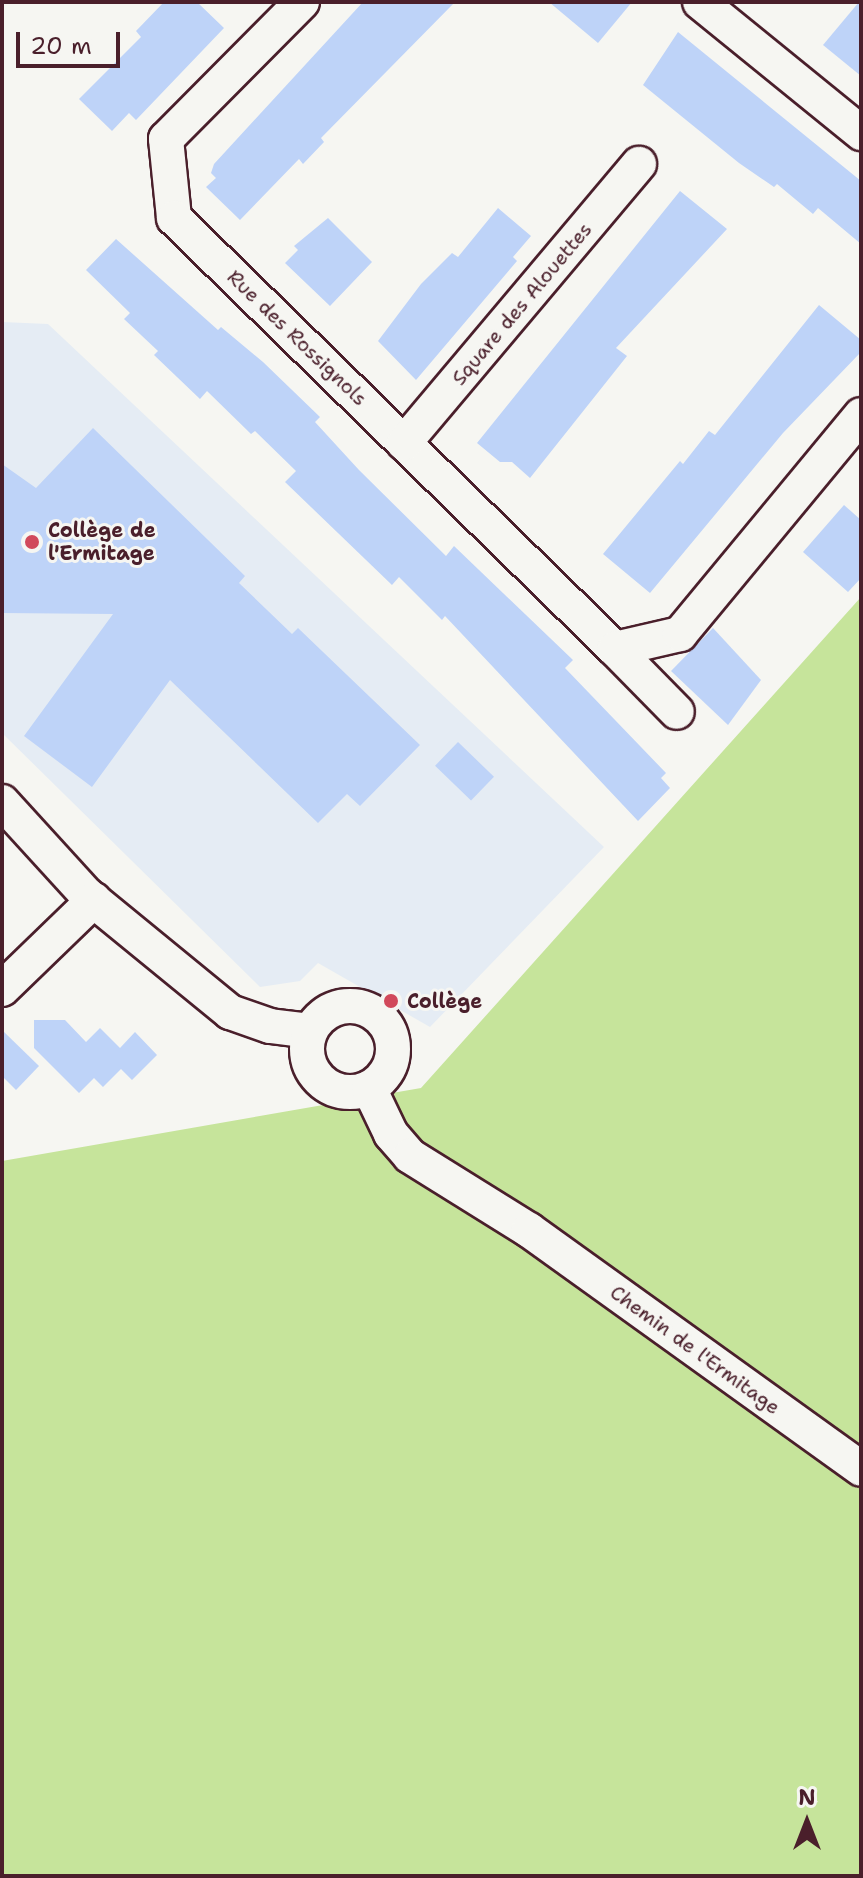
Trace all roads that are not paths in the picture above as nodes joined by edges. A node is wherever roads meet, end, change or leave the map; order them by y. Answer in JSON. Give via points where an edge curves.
{"nodes":[{"id":1,"x":302,"y":2,"type":"edge"},
{"id":2,"x":700,"y":2,"type":"edge"},
{"id":3,"x":861,"y":133,"type":"edge"},
{"id":4,"x":639,"y":164,"type":"dead end"},
{"id":5,"x":861,"y":415,"type":"edge"},
{"id":6,"x":404,"y":443,"type":"junction"},
{"id":7,"x":615,"y":649,"type":"junction"},
{"id":8,"x":677,"y":712,"type":"dead end"},
{"id":9,"x":2,"y":802,"type":"edge"},
{"id":10,"x":94,"y":900,"type":"junction"},
{"id":11,"x":2,"y":989,"type":"edge"},
{"id":12,"x":310,"y":1031,"type":"junction"},
{"id":13,"x":369,"y":1088,"type":"junction"},
{"id":14,"x":861,"y":1469,"type":"edge"}],
"edges":[{"from":1,"to":6,"type":"street","name":"Rue des Rossignols","via":[[166,139],[174,218]]},
{"from":2,"to":3,"type":"street"},
{"from":4,"to":6,"type":"street","name":"Square des Alouettes"},
{"from":5,"to":7,"type":"street","via":[[680,634]]},
{"from":6,"to":7,"type":"street","name":"Rue des Rossignols"},
{"from":7,"to":8,"type":"street","name":"Rue des Rossignols"},
{"from":9,"to":10,"type":"street"},
{"from":10,"to":11,"type":"street"},
{"from":10,"to":12,"type":"street","via":[[230,1012],[270,1026]]},
{"from":12,"to":13,"type":"street","via":[[306,1049],[315,1075],[345,1092]]},
{"from":12,"to":13,"type":"street","via":[[330,1010],[342,1006],[372,1011],[382,1019],[390,1031],[393,1061]]},
{"from":13,"to":14,"type":"street","name":"Chemin de l'Ermitage","via":[[391,1134],[410,1156],[529,1230]]}]}
